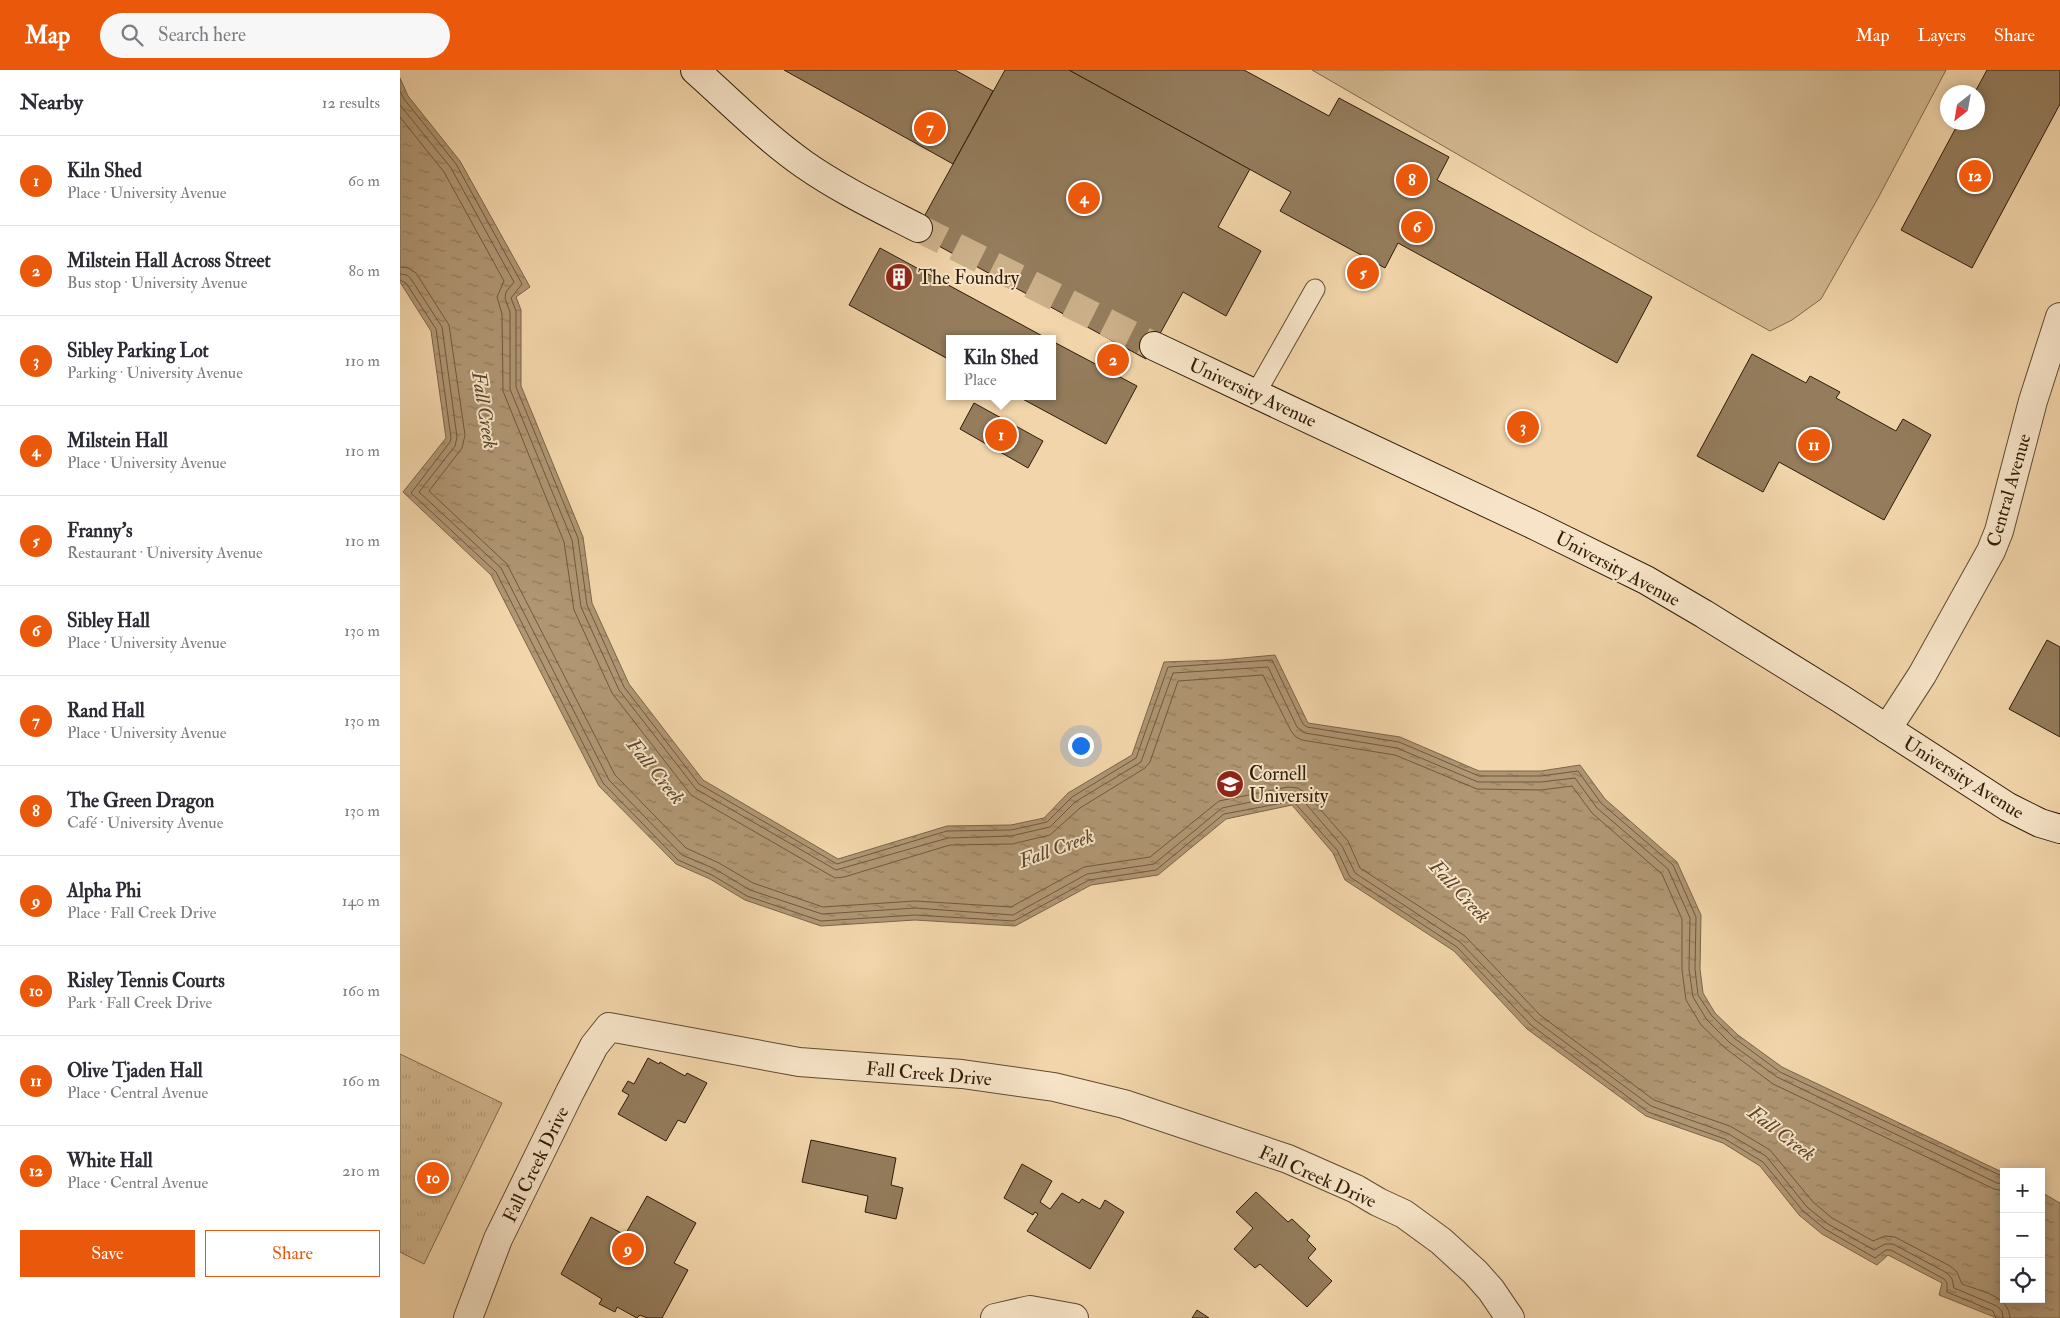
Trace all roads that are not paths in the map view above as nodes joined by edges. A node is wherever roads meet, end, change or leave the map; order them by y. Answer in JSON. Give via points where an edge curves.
{"nodes":[{"id":1,"x":695,"y":70,"type":"edge"},
{"id":2,"x":918,"y":228,"type":"tunnel mouth"},
{"id":3,"x":1314,"y":289,"type":"dead end"},
{"id":4,"x":2060,"y":317,"type":"edge"},
{"id":5,"x":1154,"y":346,"type":"tunnel mouth"},
{"id":6,"x":1256,"y":393,"type":"junction"},
{"id":7,"x":1887,"y":730,"type":"junction"},
{"id":8,"x":2060,"y":829,"type":"edge"},
{"id":9,"x":468,"y":1318,"type":"edge"},
{"id":10,"x":996,"y":1318,"type":"edge"},
{"id":11,"x":1074,"y":1318,"type":"edge"},
{"id":12,"x":1510,"y":1318,"type":"edge"}],
"edges":[{"from":1,"to":2,"type":"street","via":[[804,164],[834,184]]},
{"from":3,"to":6,"type":"lane"},
{"from":4,"to":7,"type":"street","name":"Central Avenue","via":[[1991,551]]},
{"from":5,"to":6,"type":"street","name":"University Avenue"},
{"from":6,"to":7,"type":"street","name":"University Avenue","via":[[1646,580]]},
{"from":7,"to":8,"type":"street","name":"University Avenue","via":[[2008,807]]},
{"from":9,"to":12,"type":"street","name":"Fall Creek Drive","via":[[502,1230],[594,1046],[609,1027],[799,1062],[962,1074],[1054,1087],[1124,1104],[1288,1159],[1404,1214],[1475,1272]]},
{"from":10,"to":11,"type":"street","via":[[1030,1310]]}]}
